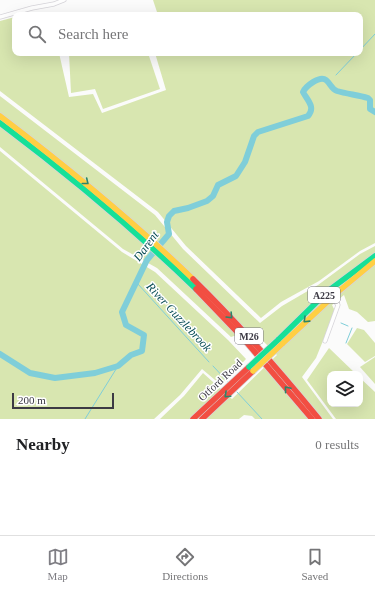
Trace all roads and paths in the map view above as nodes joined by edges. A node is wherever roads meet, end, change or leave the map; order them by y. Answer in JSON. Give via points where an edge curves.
{"nodes":[{"id":1,"x":64,"y":0,"type":"edge"},
{"id":2,"x":21,"y":12,"type":"edge"},
{"id":3,"x":12,"y":14,"type":"edge"},
{"id":4,"x":0,"y":17,"type":"edge"},
{"id":5,"x":0,"y":116,"type":"edge"},
{"id":6,"x":0,"y":123,"type":"edge"},
{"id":7,"x":140,"y":233,"type":"junction"},
{"id":8,"x":375,"y":256,"type":"edge"},
{"id":9,"x":170,"y":261,"type":"junction"},
{"id":10,"x":375,"y":261,"type":"edge"},
{"id":11,"x":328,"y":291,"type":"junction"},
{"id":12,"x":332,"y":297,"type":"junction"},
{"id":13,"x":325,"y":341,"type":"dead end"},
{"id":14,"x":280,"y":342,"type":"junction"},
{"id":15,"x":251,"y":369,"type":"junction"},
{"id":16,"x":193,"y":419,"type":"edge"},
{"id":17,"x":202,"y":419,"type":"edge"},
{"id":18,"x":312,"y":419,"type":"edge"},
{"id":19,"x":319,"y":419,"type":"edge"}],
"edges":[{"from":1,"to":2,"type":"street"},
{"from":3,"to":4,"type":"street"},
{"from":5,"to":7,"type":"main road","number":"M26","one_way":true,"via":[[68,168]]},
{"from":6,"to":7,"type":"main road","number":"M26"},
{"from":7,"to":9,"type":"main road","number":"M26"},
{"from":8,"to":11,"type":"main road","number":"A225"},
{"from":18,"to":9,"type":"main road","number":"M26","one_way":true,"via":[[246,342]]},
{"from":9,"to":19,"type":"main road","number":"M26","one_way":true,"via":[[248,336]]},
{"from":10,"to":12,"type":"main road","number":"A225"},
{"from":11,"to":12,"type":"street"},
{"from":11,"to":14,"type":"main road","number":"A225"},
{"from":12,"to":13,"type":"street","via":[[338,305]]},
{"from":12,"to":14,"type":"main road","number":"A225","one_way":true},
{"from":14,"to":15,"type":"main road","name":"Otford Road","number":"A225","bridge":true},
{"from":15,"to":16,"type":"main road","name":"Otford Road","number":"A225"},
{"from":15,"to":17,"type":"main road","name":"Otford Road","number":"A225","one_way":true}]}
